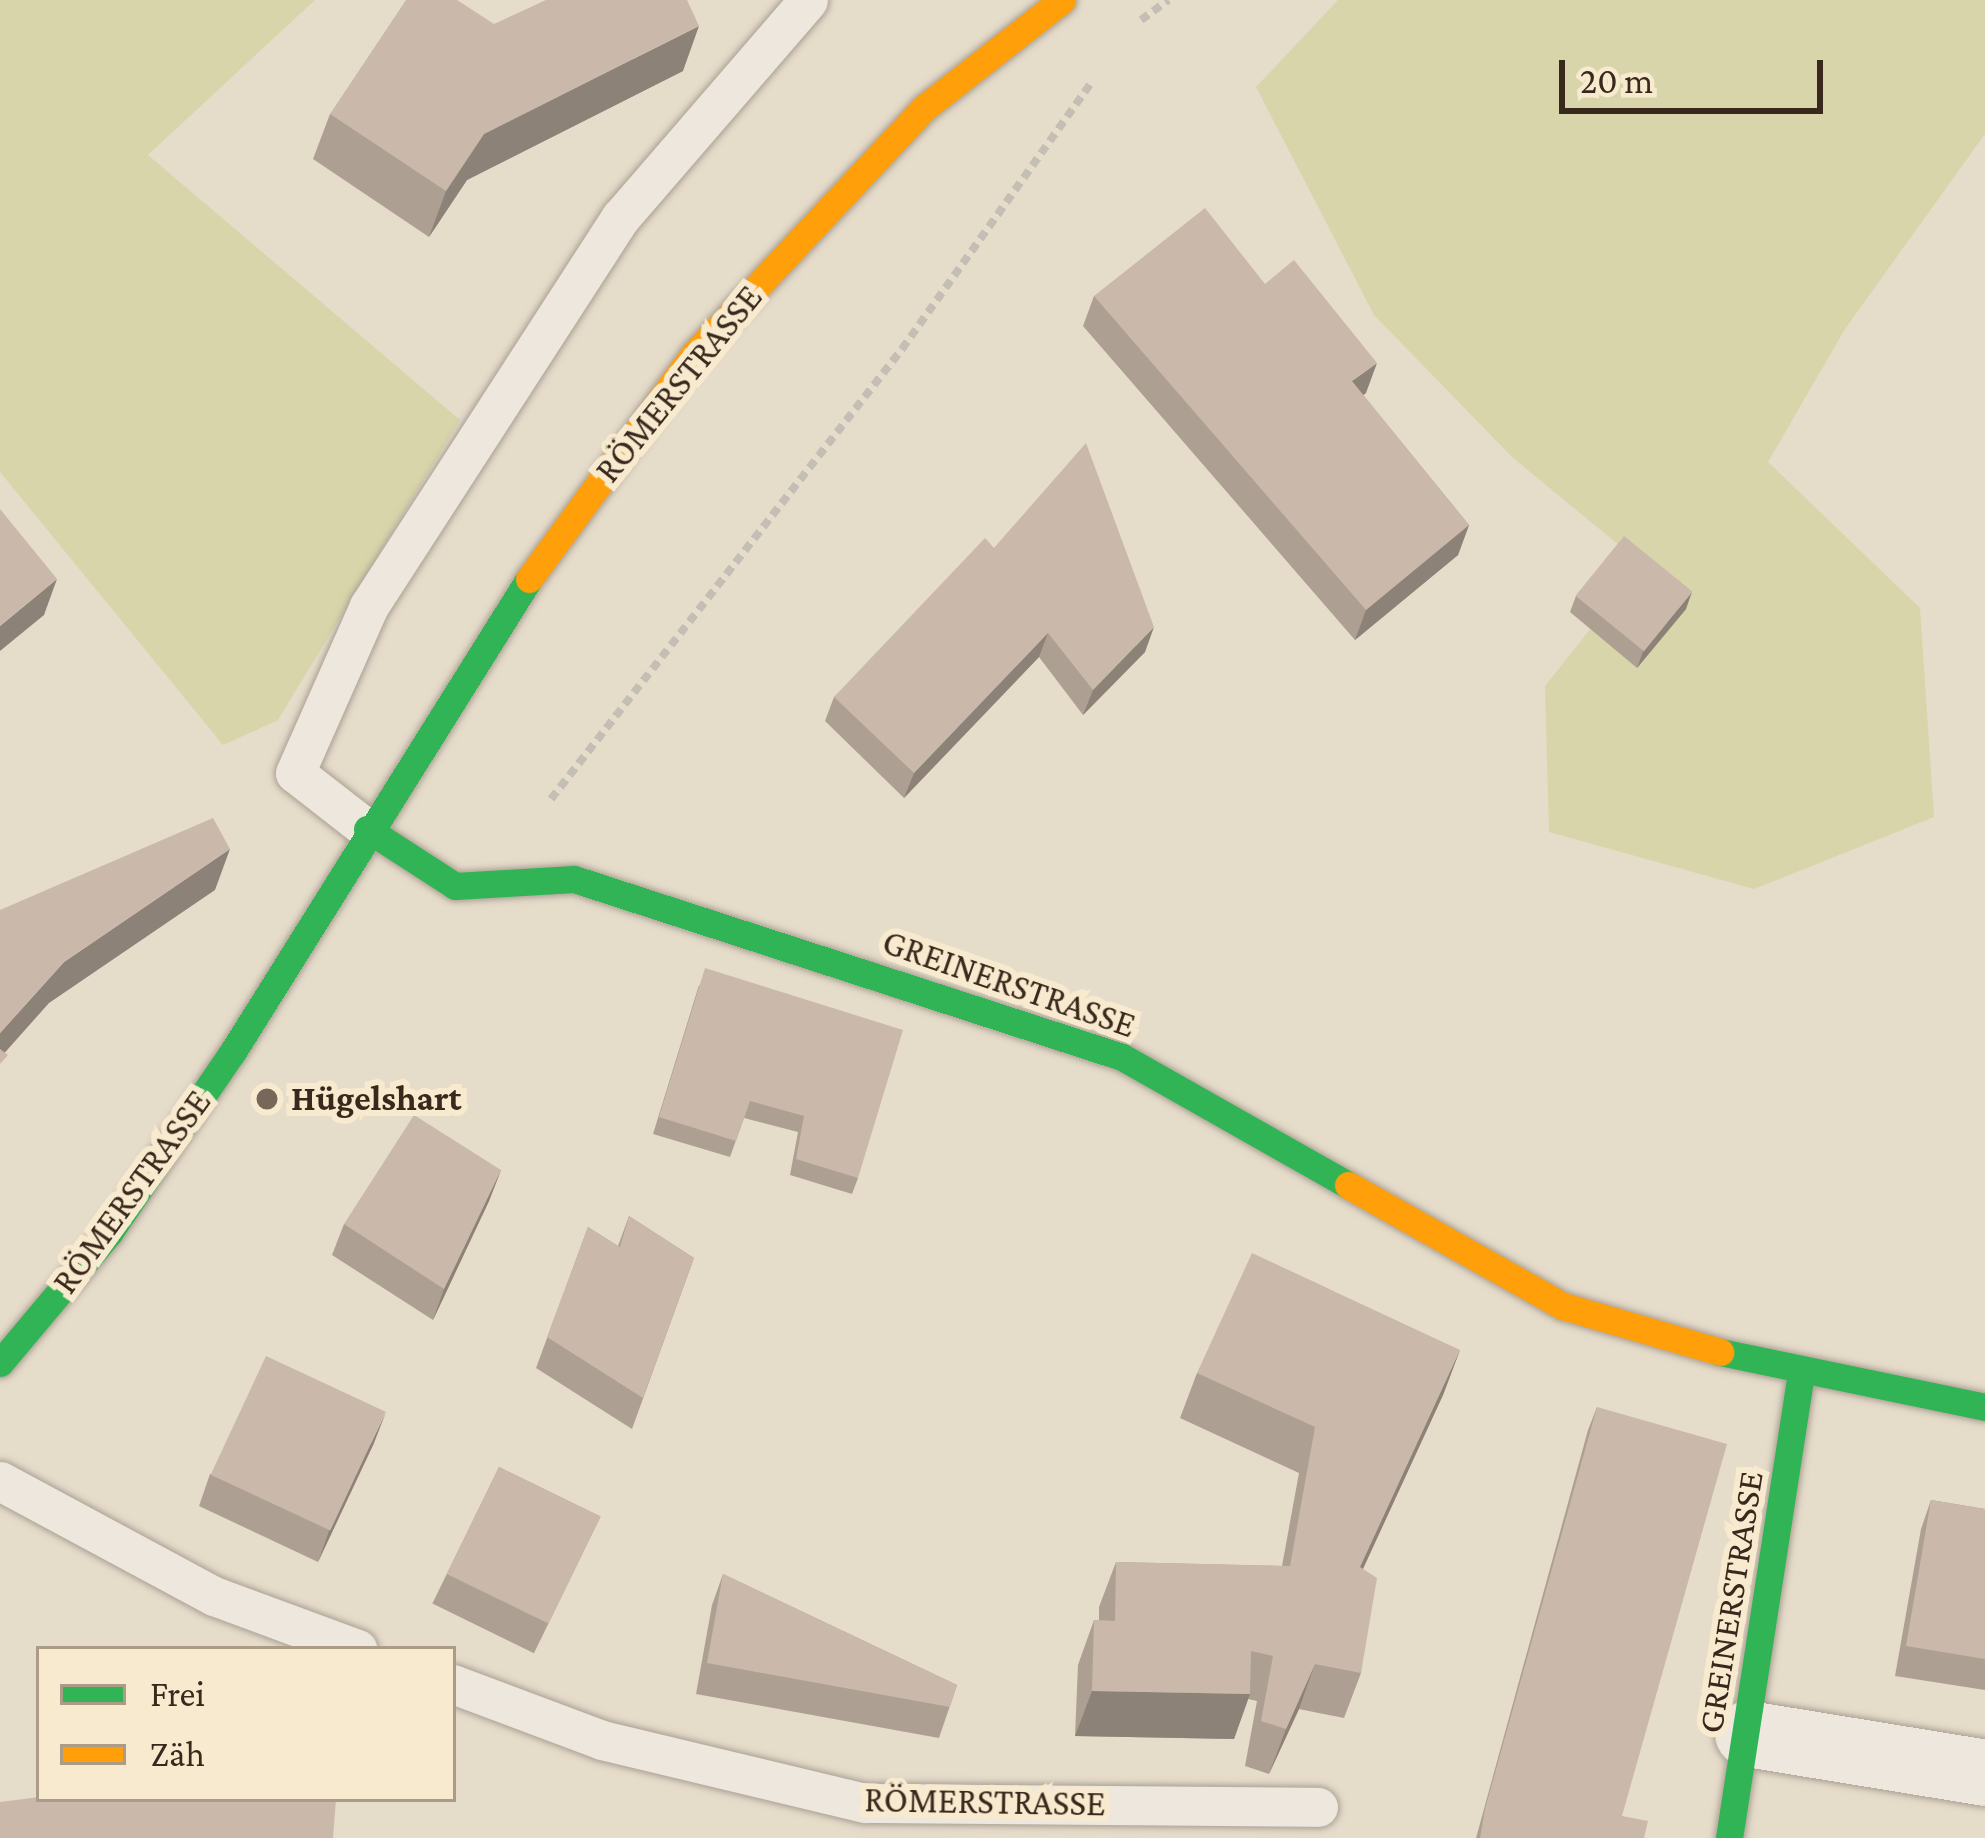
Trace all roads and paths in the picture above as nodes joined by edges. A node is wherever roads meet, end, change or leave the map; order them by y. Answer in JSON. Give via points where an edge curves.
{"nodes":[{"id":1,"x":808,"y":0,"type":"edge"},
{"id":2,"x":1062,"y":0,"type":"edge"},
{"id":3,"x":1168,"y":0,"type":"edge"},
{"id":4,"x":1130,"y":27,"type":"dead end"},
{"id":5,"x":1105,"y":62,"type":"dead end"},
{"id":6,"x":368,"y":830,"type":"junction"},
{"id":7,"x":455,"y":886,"type":"junction"},
{"id":8,"x":0,"y":1363,"type":"edge"},
{"id":9,"x":1801,"y":1375,"type":"junction"},
{"id":10,"x":1985,"y":1407,"type":"edge"},
{"id":11,"x":0,"y":1480,"type":"edge"},
{"id":12,"x":349,"y":1646,"type":"edge"},
{"id":13,"x":456,"y":1685,"type":"edge"},
{"id":14,"x":1748,"y":1734,"type":"junction"},
{"id":15,"x":1985,"y":1773,"type":"edge"},
{"id":16,"x":1318,"y":1807,"type":"dead end"},
{"id":17,"x":1729,"y":1838,"type":"edge"}],
"edges":[{"from":1,"to":6,"type":"lane","via":[[621,217],[369,606],[295,773]]},
{"from":2,"to":6,"type":"street","name":"RÖMERSTRASSE","via":[[924,109],[694,354],[475,652]]},
{"from":3,"to":4,"type":"path"},
{"from":5,"to":7,"type":"path","via":[[902,349],[539,814]]},
{"from":6,"to":7,"type":"street"},
{"from":6,"to":8,"type":"street","name":"RÖMERSTRASSE","via":[[109,1233]]},
{"from":7,"to":9,"type":"street","name":"GREINERSTRASSE","via":[[574,879],[1122,1057],[1563,1306]]},
{"from":9,"to":10,"type":"street","name":"GREINERSTRASSE"},
{"from":9,"to":14,"type":"street","name":"GREINERSTRASSE"},
{"from":11,"to":12,"type":"lane","via":[[214,1596]]},
{"from":13,"to":16,"type":"lane","name":"RÖMERSTRASSE","via":[[602,1740],[865,1803]]},
{"from":14,"to":15,"type":"street"},
{"from":14,"to":17,"type":"street","name":"GREINERSTRASSE"}]}
